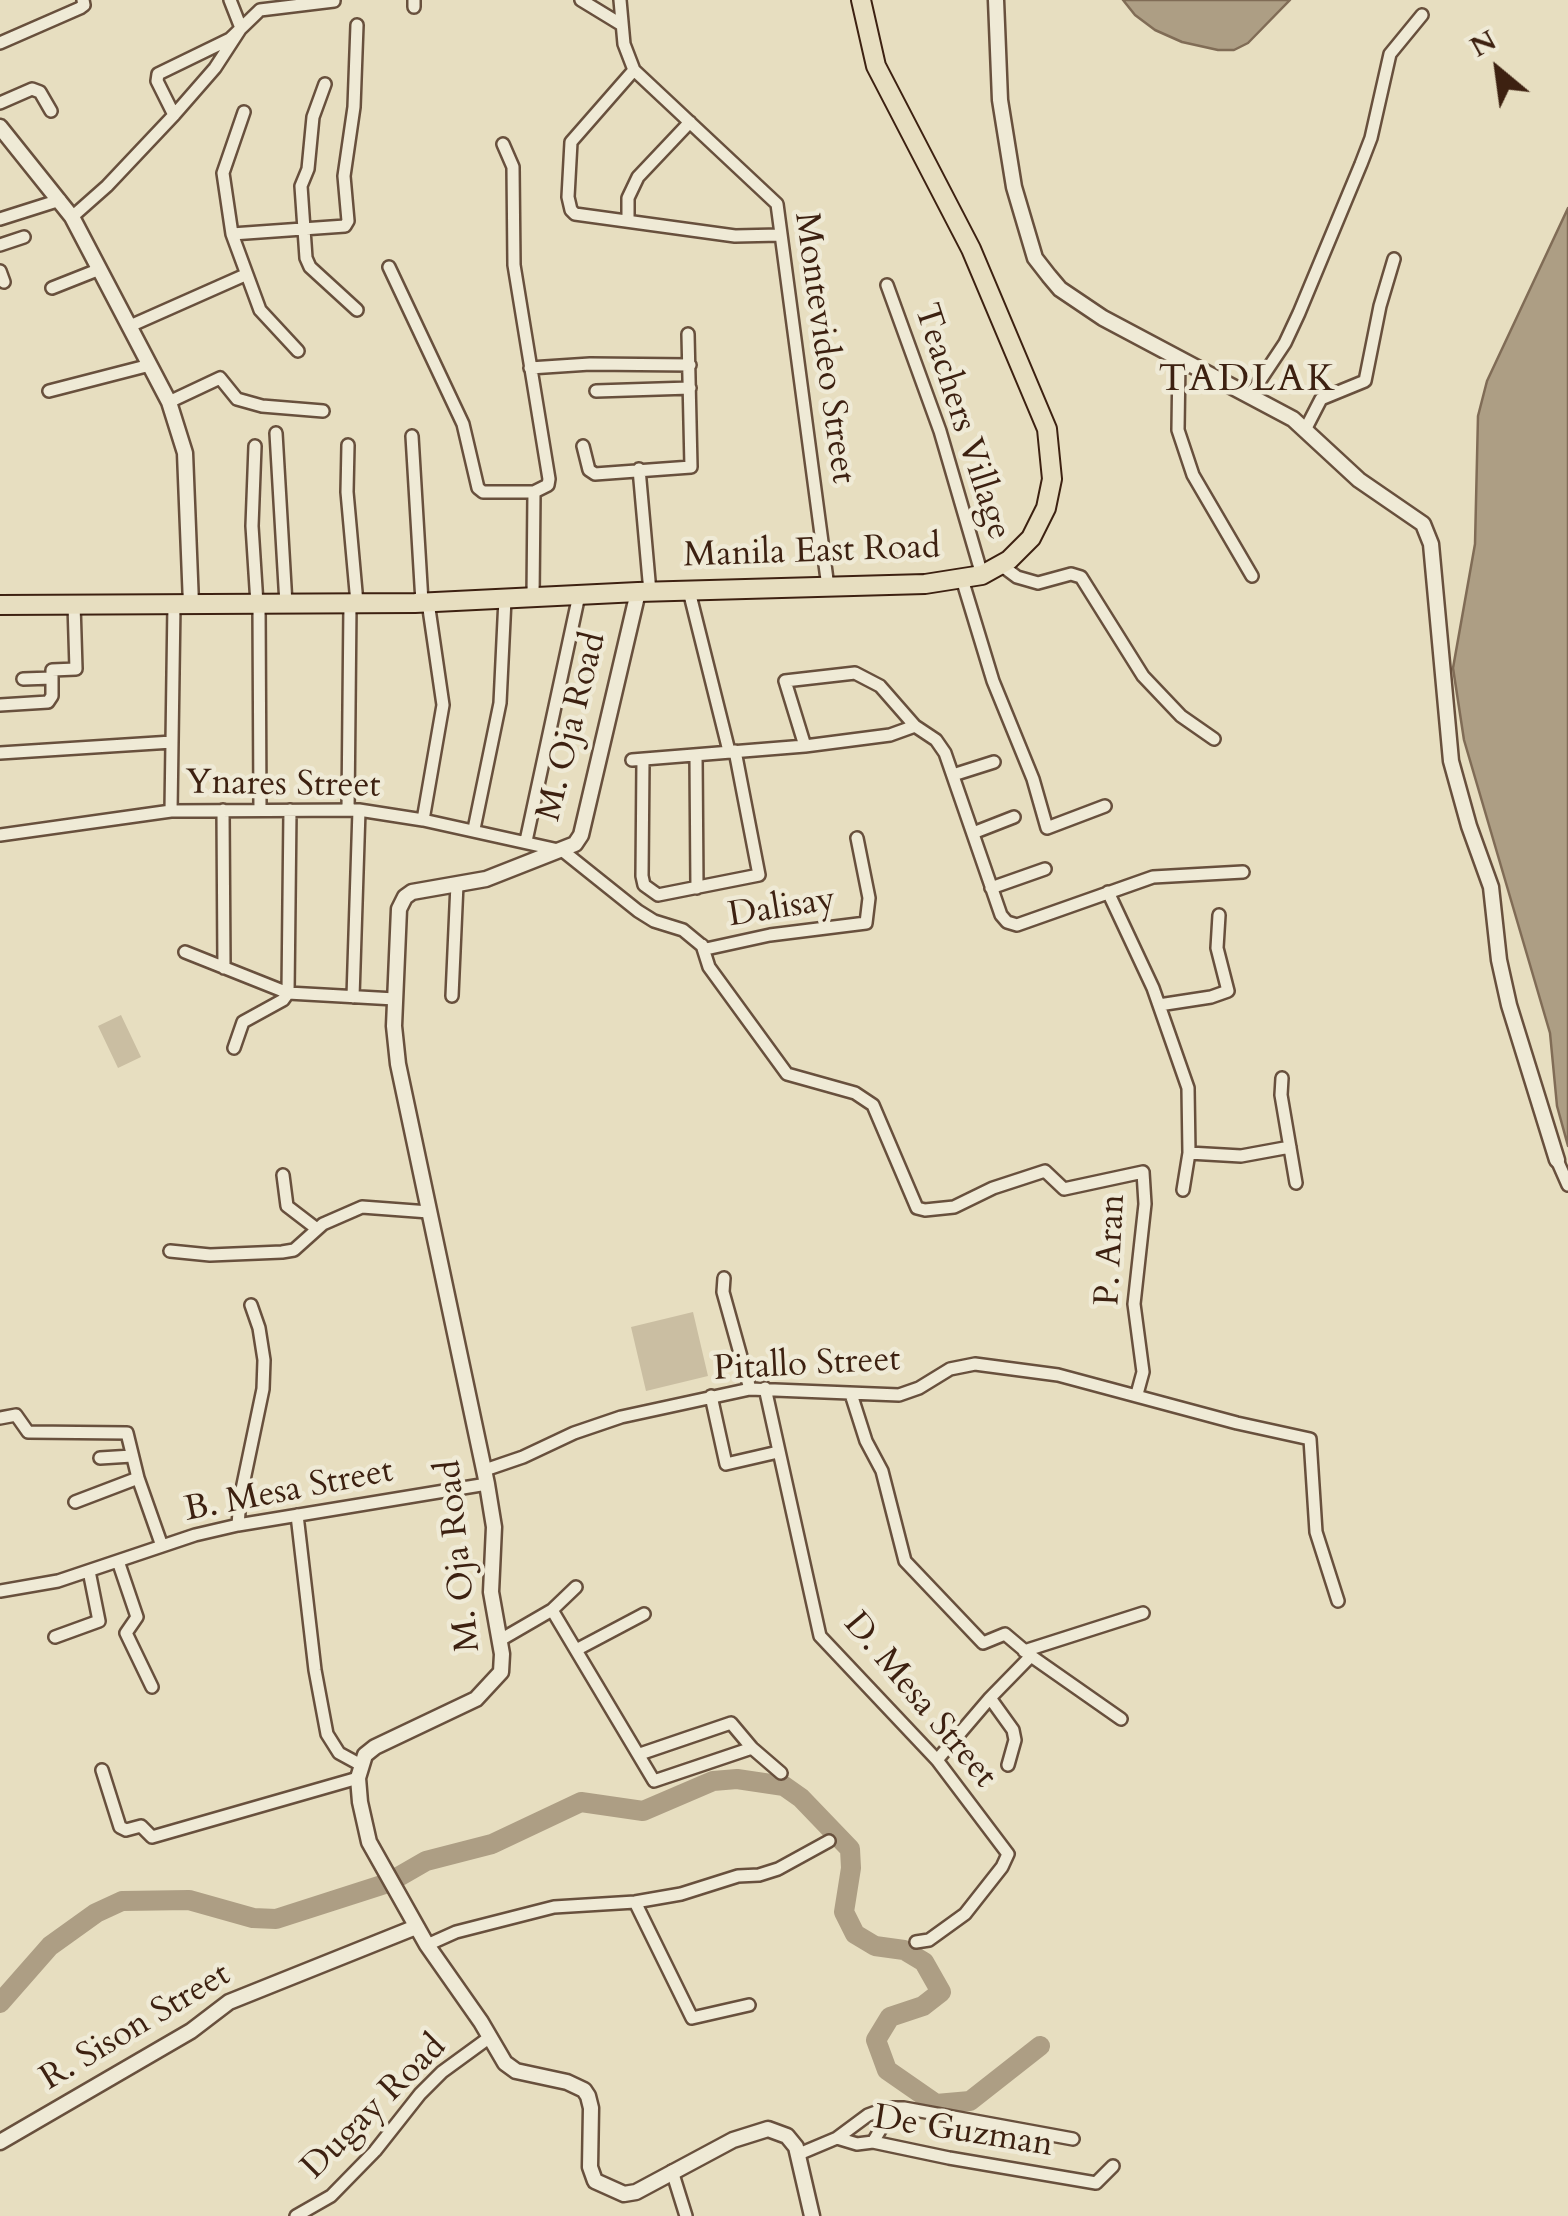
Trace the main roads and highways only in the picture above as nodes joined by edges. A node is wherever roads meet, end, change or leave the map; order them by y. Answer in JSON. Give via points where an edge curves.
{"nodes":[{"id":1,"x":860,"y":0,"type":"edge"},
{"id":2,"x":0,"y":604,"type":"edge"}],
"edges":[{"from":1,"to":2,"type":"main road","name":"Manila East Road","via":[[876,66],[971,248],[1047,429],[1052,479],[1046,508],[1030,538],[1001,565],[982,575],[925,584],[425,602]]}]}
